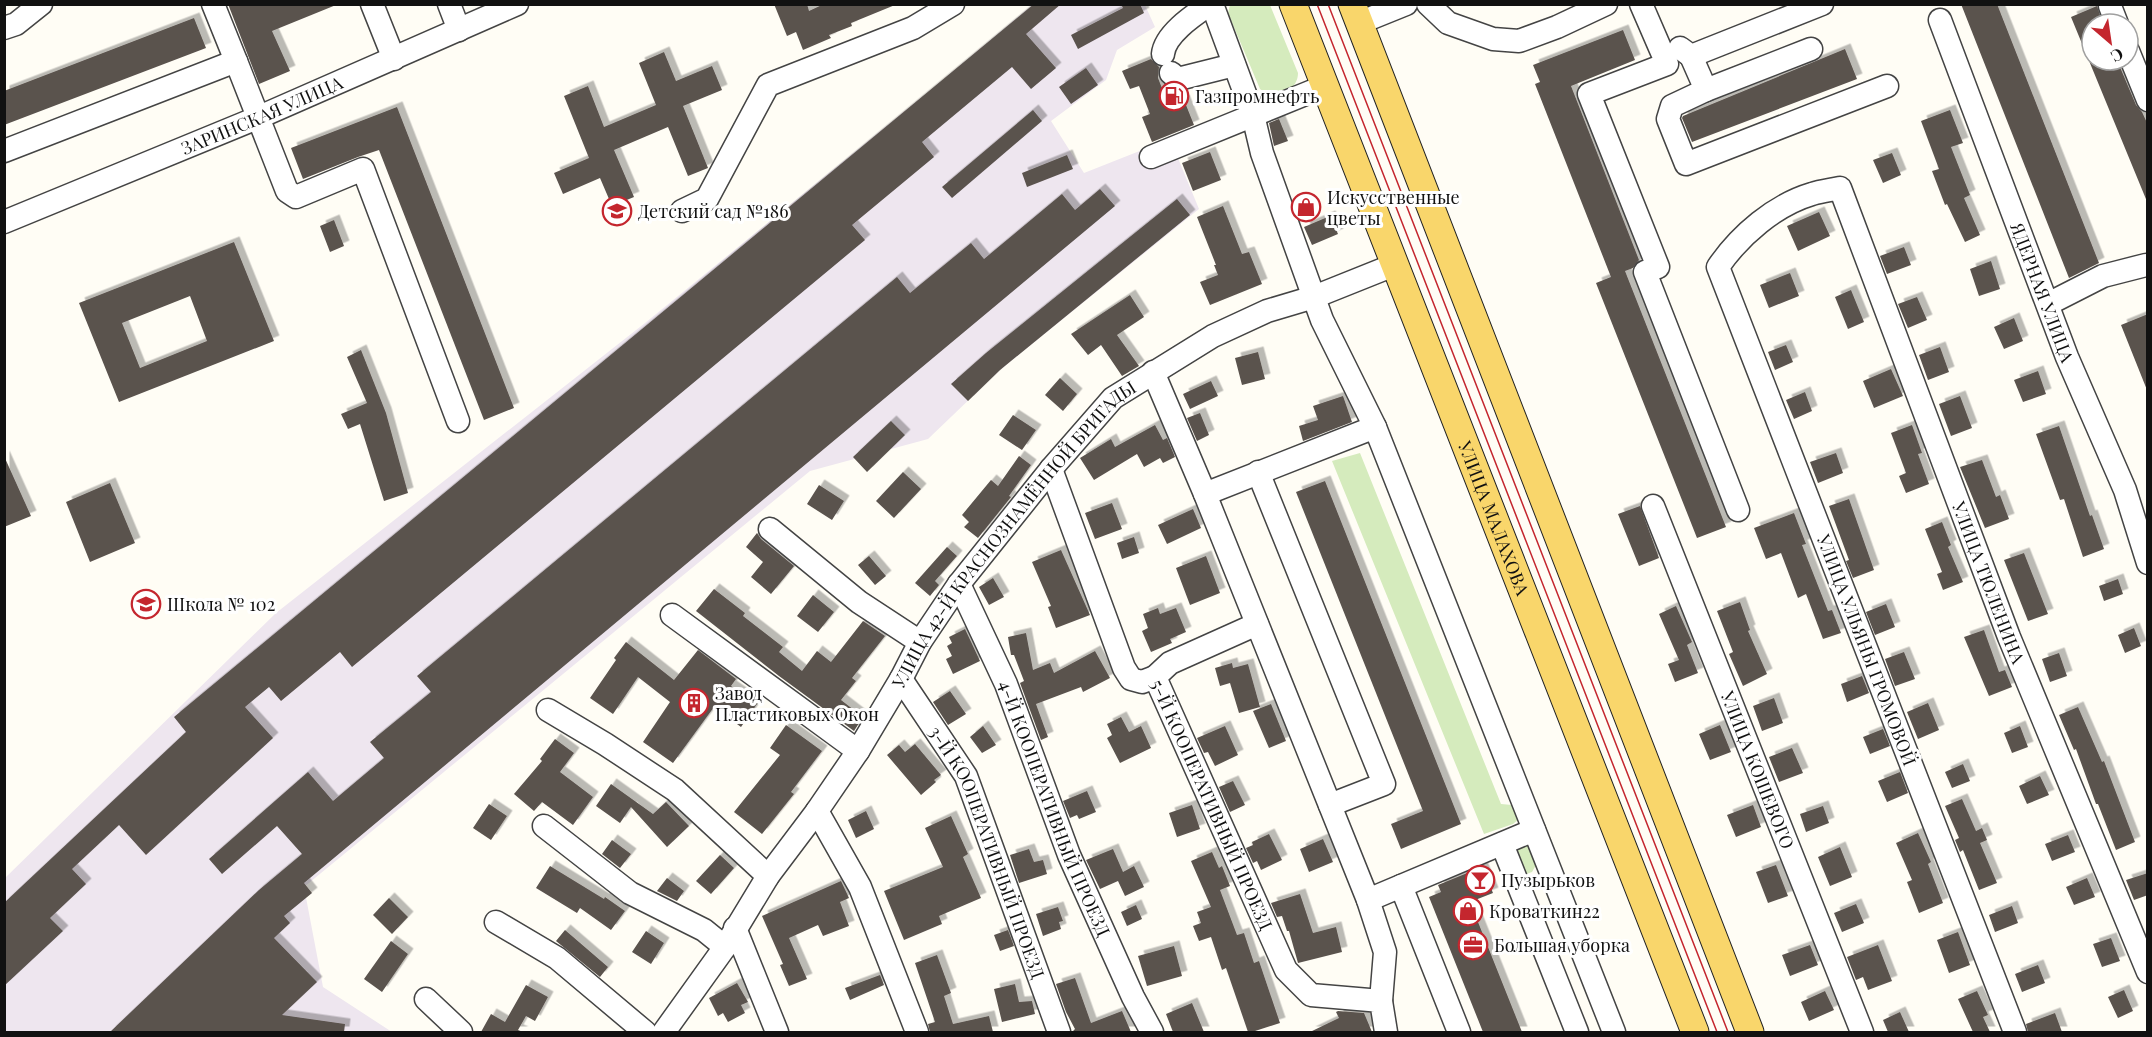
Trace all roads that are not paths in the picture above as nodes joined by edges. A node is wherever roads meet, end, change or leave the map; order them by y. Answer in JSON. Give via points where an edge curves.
{"nodes":[{"id":1,"x":41,"y":4,"type":"edge"},
{"id":2,"x":213,"y":4,"type":"edge"},
{"id":3,"x":372,"y":4,"type":"edge"},
{"id":4,"x":448,"y":4,"type":"edge"},
{"id":5,"x":517,"y":4,"type":"edge"},
{"id":6,"x":953,"y":4,"type":"edge"},
{"id":7,"x":1211,"y":4,"type":"edge"},
{"id":8,"x":1293,"y":4,"type":"edge"},
{"id":9,"x":1406,"y":4,"type":"edge"},
{"id":10,"x":1428,"y":4,"type":"edge"},
{"id":11,"x":1606,"y":4,"type":"edge"},
{"id":12,"x":1641,"y":4,"type":"edge"},
{"id":13,"x":1822,"y":4,"type":"edge"},
{"id":14,"x":1356,"y":14,"type":"edge"},
{"id":15,"x":1940,"y":20,"type":"dead end"},
{"id":16,"x":4,"y":28,"type":"edge"},
{"id":17,"x":1652,"y":28,"type":"junction"},
{"id":18,"x":459,"y":30,"type":"junction"},
{"id":19,"x":1811,"y":49,"type":"dead end"},
{"id":20,"x":1691,"y":56,"type":"junction"},
{"id":21,"x":394,"y":59,"type":"junction"},
{"id":22,"x":236,"y":61,"type":"junction"},
{"id":23,"x":1234,"y":65,"type":"junction"},
{"id":24,"x":2140,"y":72,"type":"edge"},
{"id":25,"x":1325,"y":86,"type":"junction"},
{"id":26,"x":1887,"y":86,"type":"dead end"},
{"id":27,"x":1706,"y":90,"type":"junction"},
{"id":28,"x":2148,"y":100,"type":"edge"},
{"id":29,"x":1253,"y":115,"type":"junction"},
{"id":30,"x":257,"y":118,"type":"junction"},
{"id":31,"x":4,"y":151,"type":"edge"},
{"id":32,"x":1151,"y":157,"type":"dead end"},
{"id":33,"x":682,"y":211,"type":"dead end"},
{"id":34,"x":4,"y":222,"type":"edge"},
{"id":35,"x":1394,"y":265,"type":"junction"},
{"id":36,"x":2147,"y":265,"type":"edge"},
{"id":37,"x":1718,"y":267,"type":"joint"},
{"id":38,"x":1314,"y":297,"type":"junction"},
{"id":39,"x":2048,"y":304,"type":"junction"},
{"id":40,"x":1153,"y":372,"type":"junction"},
{"id":41,"x":458,"y":421,"type":"dead end"},
{"id":42,"x":1375,"y":427,"type":"junction"},
{"id":43,"x":1051,"y":469,"type":"junction"},
{"id":44,"x":1258,"y":472,"type":"junction"},
{"id":45,"x":1205,"y":494,"type":"junction"},
{"id":46,"x":1653,"y":506,"type":"dead end"},
{"id":47,"x":1738,"y":510,"type":"dead end"},
{"id":48,"x":770,"y":529,"type":"dead end"},
{"id":49,"x":2148,"y":563,"type":"edge"},
{"id":50,"x":959,"y":584,"type":"junction"},
{"id":51,"x":672,"y":615,"type":"dead end"},
{"id":52,"x":1257,"y":624,"type":"junction"},
{"id":53,"x":920,"y":642,"type":"junction"},
{"id":54,"x":1155,"y":676,"type":"junction"},
{"id":55,"x":901,"y":679,"type":"junction"},
{"id":56,"x":548,"y":710,"type":"dead end"},
{"id":57,"x":858,"y":751,"type":"junction"},
{"id":58,"x":1330,"y":805,"type":"junction"},
{"id":59,"x":817,"y":811,"type":"junction"},
{"id":60,"x":544,"y":826,"type":"dead end"},
{"id":61,"x":1534,"y":830,"type":"junction"},
{"id":62,"x":1502,"y":844,"type":"junction"},
{"id":63,"x":768,"y":876,"type":"junction"},
{"id":64,"x":1401,"y":886,"type":"junction"},
{"id":65,"x":1368,"y":900,"type":"junction"},
{"id":66,"x":496,"y":922,"type":"dead end"},
{"id":67,"x":730,"y":937,"type":"junction"},
{"id":68,"x":2148,"y":972,"type":"edge"},
{"id":69,"x":426,"y":999,"type":"dead end"},
{"id":70,"x":1381,"y":1001,"type":"junction"},
{"id":71,"x":461,"y":1032,"type":"edge"},
{"id":72,"x":645,"y":1032,"type":"edge"},
{"id":73,"x":664,"y":1032,"type":"edge"},
{"id":74,"x":777,"y":1032,"type":"edge"},
{"id":75,"x":917,"y":1032,"type":"edge"},
{"id":76,"x":1059,"y":1032,"type":"edge"},
{"id":77,"x":1152,"y":1032,"type":"edge"},
{"id":78,"x":1386,"y":1032,"type":"edge"},
{"id":79,"x":1459,"y":1032,"type":"edge"},
{"id":80,"x":1577,"y":1032,"type":"edge"},
{"id":81,"x":1614,"y":1032,"type":"edge"},
{"id":82,"x":1695,"y":1032,"type":"edge"},
{"id":83,"x":1750,"y":1032,"type":"edge"},
{"id":84,"x":1862,"y":1032,"type":"edge"},
{"id":85,"x":2015,"y":1032,"type":"edge"}],
"edges":[{"from":1,"to":16,"type":"street","via":[[16,24]]},
{"from":2,"to":22,"type":"street"},
{"from":3,"to":21,"type":"street"},
{"from":4,"to":18,"type":"street"},
{"from":5,"to":18,"type":"street","name":"ЗАРИНСКАЯ УЛИЦА"},
{"from":6,"to":33,"type":"street","via":[[913,28],[768,86],[707,199]]},
{"from":7,"to":23,"type":"street"},
{"from":7,"to":23,"type":"street","via":[[1187,20],[1164,46],[1167,64],[1178,79]]},
{"from":8,"to":25,"type":"main road","name":"УЛИЦА МАЛАХОВА"},
{"from":9,"to":14,"type":"street"},
{"from":10,"to":11,"type":"street","via":[[1448,22],[1493,39],[1519,40]]},
{"from":12,"to":17,"type":"street"},
{"from":13,"to":20,"type":"street"},
{"from":14,"to":83,"type":"main road"},
{"from":15,"to":39,"type":"street","name":"ЯДЕРНАЯ УЛИЦА"},
{"from":17,"to":20,"type":"street"},
{"from":17,"to":47,"type":"street","via":[[1667,64],[1589,94],[1658,267],[1645,272]]},
{"from":18,"to":21,"type":"street","name":"ЗАРИНСКАЯ УЛИЦА"},
{"from":19,"to":27,"type":"street"},
{"from":20,"to":27,"type":"street"},
{"from":21,"to":30,"type":"street","name":"ЗАРИНСКАЯ УЛИЦА"},
{"from":22,"to":30,"type":"street"},
{"from":22,"to":31,"type":"street"},
{"from":23,"to":29,"type":"street"},
{"from":24,"to":28,"type":"street"},
{"from":25,"to":29,"type":"street"},
{"from":25,"to":35,"type":"main road","name":"УЛИЦА МАЛАХОВА"},
{"from":26,"to":27,"type":"street","via":[[1686,164],[1668,119],[1672,106]]},
{"from":29,"to":32,"type":"street"},
{"from":29,"to":38,"type":"street","via":[[1262,153]]},
{"from":30,"to":34,"type":"street","name":"ЗАРИНСКАЯ УЛИЦА"},
{"from":30,"to":41,"type":"street","via":[[287,191],[296,197],[363,169]]},
{"from":35,"to":38,"type":"street","name":"УЛИЦА 42-Й КРАСНОЗНАМЁННОЙ БРИГАДЫ"},
{"from":35,"to":82,"type":"main road","name":"УЛИЦА МАЛАХОВА"},
{"from":36,"to":39,"type":"street","via":[[2103,276]]},
{"from":37,"to":68,"type":"street","name":"УЛИЦА ТЮЛЕНИНА","via":[[1729,250],[1764,219],[1812,194],[1840,188],[2009,637]]},
{"from":37,"to":85,"type":"street","name":"УЛИЦА УЛЬЯНЫ ГРОМОВОЙ"},
{"from":38,"to":40,"type":"street","name":"УЛИЦА 42-Й КРАСНОЗНАМЁННОЙ БРИГАДЫ","via":[[1267,311],[1213,336]]},
{"from":38,"to":42,"type":"street"},
{"from":39,"to":49,"type":"street","name":"ЯДЕРНАЯ УЛИЦА","via":[[2125,489]]},
{"from":40,"to":43,"type":"street","name":"УЛИЦА 42-Й КРАСНОЗНАМЁННОЙ БРИГАДЫ","via":[[1113,398]]},
{"from":40,"to":45,"type":"street","name":"УЛИЦА 42-Й КРАСНОЗНАМЁННОЙ БРИГАДЫ"},
{"from":42,"to":44,"type":"street"},
{"from":42,"to":61,"type":"street"},
{"from":43,"to":50,"type":"street","name":"УЛИЦА 42-Й КРАСНОЗНАМЁННОЙ БРИГАДЫ"},
{"from":43,"to":54,"type":"street","name":"5-Й КООПЕРАТИВНЫЙ ПРОЕЗД","via":[[1124,668],[1131,679],[1142,682]]},
{"from":44,"to":45,"type":"street"},
{"from":44,"to":58,"type":"street","via":[[1384,784]]},
{"from":45,"to":52,"type":"street","name":"УЛИЦА 42-Й КРАСНОЗНАМЁННОЙ БРИГАДЫ"},
{"from":46,"to":84,"type":"street","name":"УЛИЦА КОШЕВОГО"},
{"from":48,"to":53,"type":"street","via":[[859,602]]},
{"from":50,"to":53,"type":"street","name":"УЛИЦА 42-Й КРАСНОЗНАМЁННОЙ БРИГАДЫ"},
{"from":50,"to":77,"type":"street","name":"4-Й КООПЕРАТИВНЫЙ ПРОЕЗД","via":[[1006,684],[1069,855]]},
{"from":51,"to":57,"type":"street"},
{"from":52,"to":54,"type":"street","via":[[1170,663]]},
{"from":52,"to":58,"type":"street","name":"УЛИЦА 42-Й КРАСНОЗНАМЁННОЙ БРИГАДЫ"},
{"from":53,"to":55,"type":"street","name":"УЛИЦА 42-Й КРАСНОЗНАМЁННОЙ БРИГАДЫ"},
{"from":54,"to":70,"type":"street","name":"5-Й КООПЕРАТИВНЫЙ ПРОЕЗД","via":[[1286,970],[1311,995]]},
{"from":55,"to":57,"type":"street","name":"УЛИЦА 42-Й КРАСНОЗНАМЁННОЙ БРИГАДЫ"},
{"from":55,"to":76,"type":"street","name":"3-Й КООПЕРАТИВНЫЙ ПРОЕЗД","via":[[966,776]]},
{"from":56,"to":63,"type":"street","via":[[675,790]]},
{"from":57,"to":59,"type":"street","name":"УЛИЦА 42-Й КРАСНОЗНАМЁННОЙ БРИГАДЫ"},
{"from":58,"to":65,"type":"street","name":"УЛИЦА 42-Й КРАСНОЗНАМЁННОЙ БРИГАДЫ"},
{"from":59,"to":63,"type":"street","name":"УЛИЦА 42-Й КРАСНОЗНАМЁННОЙ БРИГАДЫ"},
{"from":59,"to":75,"type":"street","via":[[860,887]]},
{"from":60,"to":67,"type":"street","via":[[630,893],[704,930]]},
{"from":61,"to":62,"type":"street"},
{"from":61,"to":81,"type":"street"},
{"from":62,"to":64,"type":"street"},
{"from":62,"to":80,"type":"street"},
{"from":63,"to":67,"type":"street","name":"УЛИЦА 42-Й КРАСНОЗНАМЁННОЙ БРИГАДЫ"},
{"from":64,"to":65,"type":"street"},
{"from":64,"to":79,"type":"street"},
{"from":65,"to":70,"type":"street","name":"УЛИЦА 42-Й КРАСНОЗНАМЁННОЙ БРИГАДЫ","via":[[1385,952]]},
{"from":66,"to":72,"type":"street","via":[[557,958]]},
{"from":67,"to":73,"type":"street","name":"УЛИЦА 42-Й КРАСНОЗНАМЁННОЙ БРИГАДЫ"},
{"from":67,"to":74,"type":"street"},
{"from":69,"to":71,"type":"street"},
{"from":70,"to":78,"type":"street"}]}
